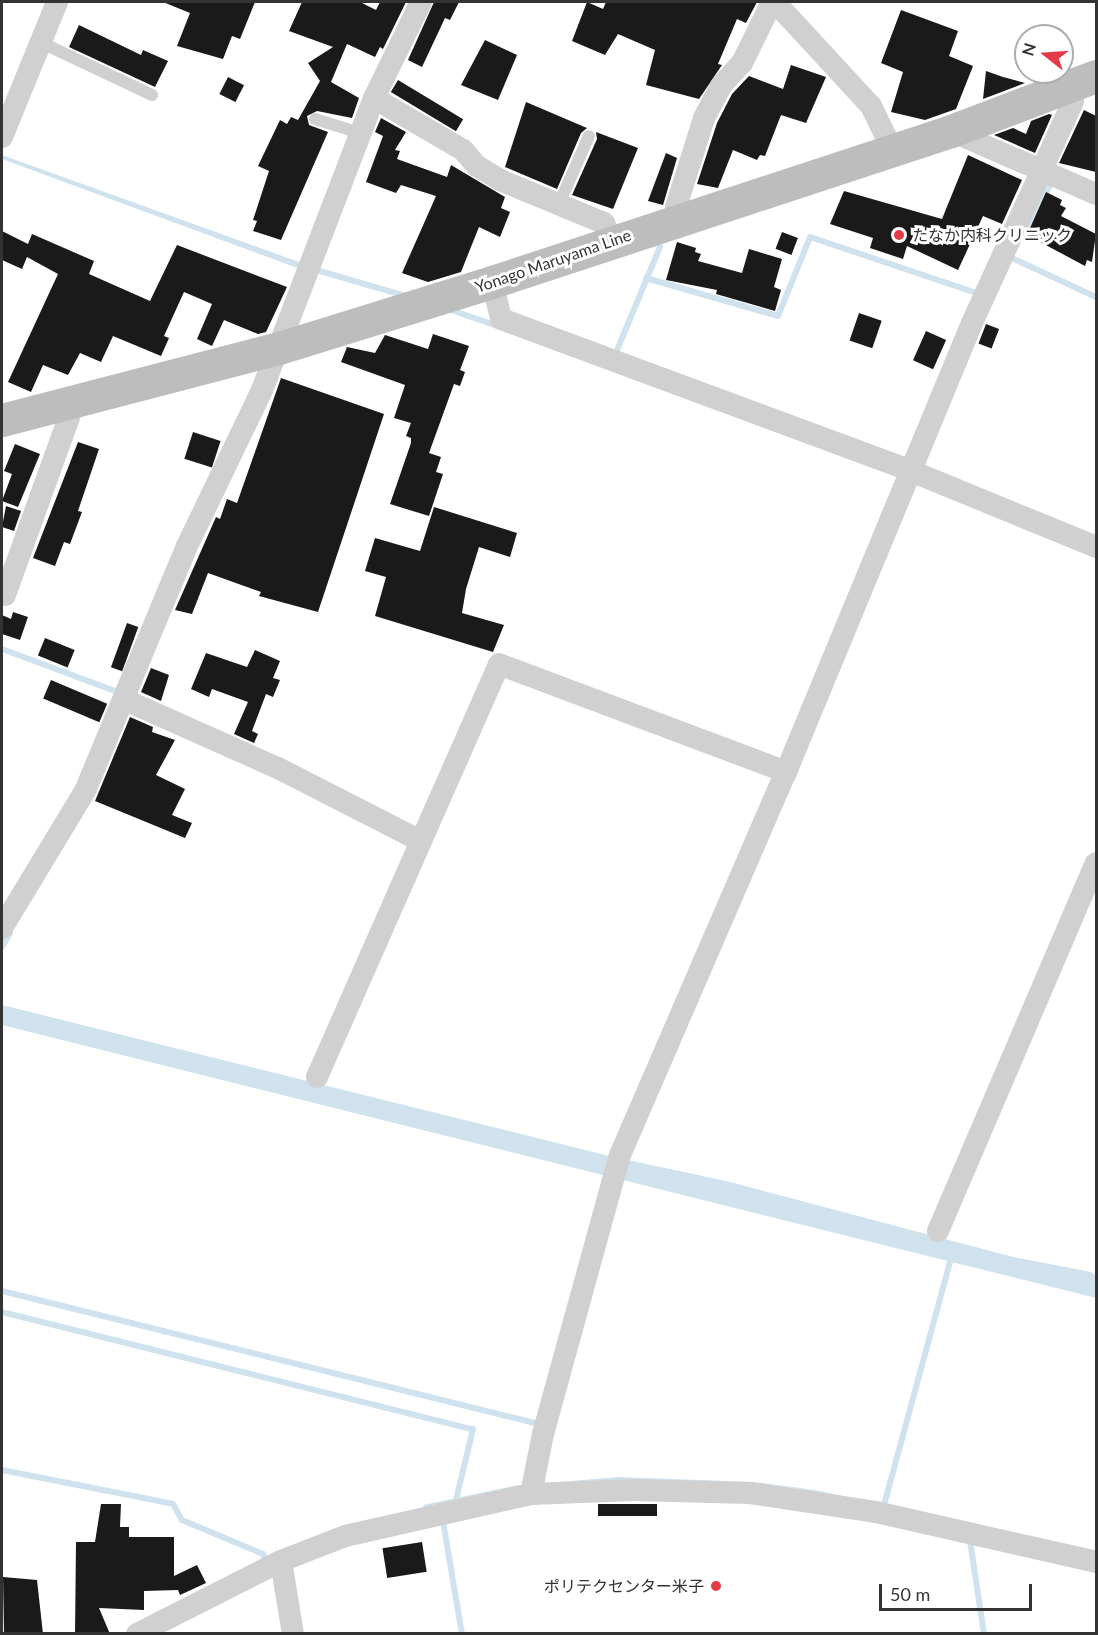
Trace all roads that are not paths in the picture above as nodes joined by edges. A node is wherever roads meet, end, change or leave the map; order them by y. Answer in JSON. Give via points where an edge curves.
{"nodes":[{"id":1,"x":57,"y":2,"type":"edge"},
{"id":2,"x":421,"y":2,"type":"edge"},
{"id":3,"x":774,"y":2,"type":"edge"},
{"id":4,"x":40,"y":42,"type":"junction"},
{"id":5,"x":1090,"y":79,"type":"edge"},
{"id":6,"x":152,"y":94,"type":"dead end"},
{"id":7,"x":374,"y":98,"type":"junction"},
{"id":8,"x":315,"y":119,"type":"dead end"},
{"id":9,"x":951,"y":131,"type":"junction"},
{"id":10,"x":360,"y":133,"type":"junction"},
{"id":11,"x":589,"y":136,"type":"dead end"},
{"id":12,"x":2,"y":137,"type":"edge"},
{"id":13,"x":892,"y":149,"type":"junction"},
{"id":14,"x":1042,"y":171,"type":"junction"},
{"id":15,"x":1096,"y":194,"type":"edge"},
{"id":16,"x":560,"y":204,"type":"junction"},
{"id":17,"x":679,"y":218,"type":"junction"},
{"id":18,"x":612,"y":241,"type":"junction"},
{"id":19,"x":492,"y":282,"type":"junction"},
{"id":20,"x":279,"y":348,"type":"junction"},
{"id":21,"x":75,"y":402,"type":"junction"},
{"id":22,"x":2,"y":420,"type":"edge"},
{"id":23,"x":911,"y":471,"type":"junction"},
{"id":24,"x":1096,"y":548,"type":"edge"},
{"id":25,"x":5,"y":595,"type":"dead end"},
{"id":26,"x":125,"y":700,"type":"junction"},
{"id":27,"x":786,"y":772,"type":"junction"},
{"id":28,"x":419,"y":840,"type":"junction"},
{"id":29,"x":1096,"y":862,"type":"edge"},
{"id":30,"x":2,"y":928,"type":"edge"},
{"id":31,"x":316,"y":1077,"type":"dead end"},
{"id":32,"x":938,"y":1231,"type":"dead end"},
{"id":33,"x":532,"y":1488,"type":"junction"},
{"id":34,"x":281,"y":1561,"type":"junction"},
{"id":35,"x":1096,"y":1562,"type":"edge"},
{"id":36,"x":136,"y":1634,"type":"edge"},
{"id":37,"x":293,"y":1634,"type":"edge"}],
"edges":[{"from":1,"to":4,"type":"street"},
{"from":2,"to":7,"type":"street"},
{"from":3,"to":13,"type":"street","via":[[871,106]]},
{"from":3,"to":17,"type":"street","via":[[742,63],[721,86],[704,118],[676,207]]},
{"from":4,"to":6,"type":"lane"},
{"from":4,"to":12,"type":"street"},
{"from":5,"to":9,"type":"main road","name":"Yonago Maruyama Line"},
{"from":5,"to":14,"type":"street","via":[[1073,101]]},
{"from":7,"to":10,"type":"street"},
{"from":7,"to":16,"type":"street","via":[[463,150],[477,166],[500,180]]},
{"from":8,"to":10,"type":"lane"},
{"from":9,"to":13,"type":"main road","name":"Yonago Maruyama Line"},
{"from":9,"to":14,"type":"street"},
{"from":10,"to":20,"type":"street"},
{"from":11,"to":16,"type":"lane"},
{"from":13,"to":17,"type":"main road","name":"Yonago Maruyama Line"},
{"from":14,"to":15,"type":"street"},
{"from":14,"to":23,"type":"street","via":[[972,323]]},
{"from":16,"to":18,"type":"street","via":[[604,223]]},
{"from":17,"to":18,"type":"main road","name":"Yonago Maruyama Line"},
{"from":18,"to":19,"type":"main road","name":"Yonago Maruyama Line"},
{"from":19,"to":20,"type":"main road","name":"Yonago Maruyama Line"},
{"from":19,"to":23,"type":"street","via":[[501,319]]},
{"from":20,"to":21,"type":"main road","name":"Yonago Maruyama Line"},
{"from":20,"to":26,"type":"street","via":[[187,546]]},
{"from":21,"to":22,"type":"main road","name":"Yonago Maruyama Line"},
{"from":21,"to":25,"type":"street"},
{"from":23,"to":24,"type":"street"},
{"from":23,"to":27,"type":"street"},
{"from":26,"to":28,"type":"street","via":[[278,768]]},
{"from":26,"to":30,"type":"street","via":[[85,791]]},
{"from":27,"to":28,"type":"street","via":[[499,664]]},
{"from":27,"to":33,"type":"street","via":[[620,1155]]},
{"from":28,"to":31,"type":"street"},
{"from":29,"to":32,"type":"street"},
{"from":33,"to":34,"type":"street","via":[[368,1529]]},
{"from":33,"to":35,"type":"street","via":[[750,1493],[876,1512]]},
{"from":34,"to":36,"type":"street"},
{"from":34,"to":37,"type":"street"}]}
